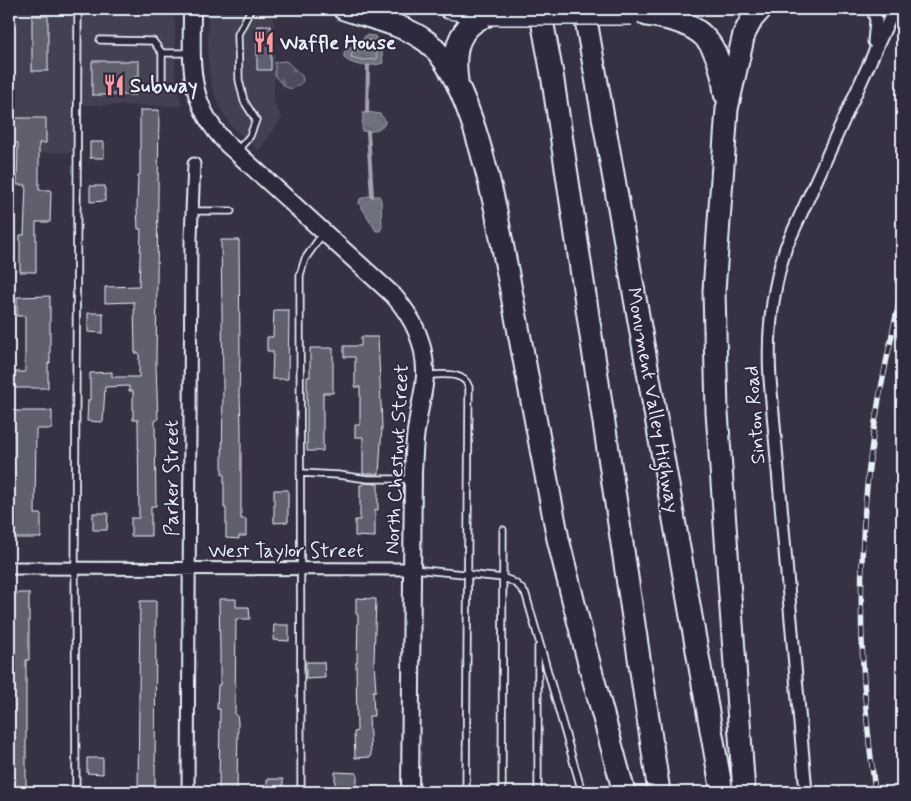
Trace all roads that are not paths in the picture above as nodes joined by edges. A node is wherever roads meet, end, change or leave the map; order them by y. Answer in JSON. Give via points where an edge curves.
{"nodes":[{"id":1,"x":78,"y":9,"type":"edge"},
{"id":2,"x":192,"y":9,"type":"edge"},
{"id":3,"x":250,"y":9,"type":"edge"},
{"id":4,"x":344,"y":9,"type":"edge"},
{"id":5,"x":449,"y":9,"type":"edge"},
{"id":6,"x":540,"y":9,"type":"edge"},
{"id":7,"x":584,"y":9,"type":"edge"},
{"id":8,"x":680,"y":9,"type":"edge"},
{"id":9,"x":761,"y":9,"type":"edge"},
{"id":10,"x":873,"y":9,"type":"edge"},
{"id":11,"x":894,"y":9,"type":"edge"},
{"id":12,"x":488,"y":15,"type":"junction"},
{"id":13,"x":639,"y":15,"type":"junction"},
{"id":14,"x":100,"y":40,"type":"dead end"},
{"id":15,"x":162,"y":53,"type":"junction"},
{"id":16,"x":192,"y":53,"type":"junction"},
{"id":17,"x":872,"y":54,"type":"junction"},
{"id":18,"x":162,"y":80,"type":"dead end"},
{"id":19,"x":458,"y":86,"type":"junction"},
{"id":20,"x":727,"y":109,"type":"junction"},
{"id":21,"x":236,"y":152,"type":"junction"},
{"id":22,"x":194,"y":164,"type":"dead end"},
{"id":23,"x":192,"y":211,"type":"junction"},
{"id":24,"x":231,"y":211,"type":"dead end"},
{"id":25,"x":324,"y":232,"type":"junction"},
{"id":26,"x":425,"y":374,"type":"junction"},
{"id":27,"x":300,"y":474,"type":"junction"},
{"id":28,"x":413,"y":480,"type":"junction"},
{"id":29,"x":503,"y":530,"type":"dead end"},
{"id":30,"x":9,"y":568,"type":"edge"},
{"id":31,"x":75,"y":568,"type":"junction"},
{"id":32,"x":189,"y":568,"type":"junction"},
{"id":33,"x":412,"y":568,"type":"junction"},
{"id":34,"x":300,"y":569,"type":"junction"},
{"id":35,"x":469,"y":574,"type":"junction"},
{"id":36,"x":503,"y":578,"type":"junction"},
{"id":37,"x":538,"y":638,"type":"junction"},
{"id":38,"x":76,"y":792,"type":"edge"},
{"id":39,"x":188,"y":792,"type":"edge"},
{"id":40,"x":301,"y":792,"type":"edge"},
{"id":41,"x":410,"y":792,"type":"edge"},
{"id":42,"x":466,"y":792,"type":"edge"},
{"id":43,"x":502,"y":792,"type":"edge"},
{"id":44,"x":538,"y":792,"type":"edge"},
{"id":45,"x":582,"y":792,"type":"edge"},
{"id":46,"x":624,"y":792,"type":"edge"},
{"id":47,"x":659,"y":792,"type":"edge"},
{"id":48,"x":722,"y":792,"type":"edge"},
{"id":49,"x":744,"y":792,"type":"edge"},
{"id":50,"x":806,"y":792,"type":"edge"}],
"edges":[{"from":1,"to":31,"type":"lane"},
{"from":2,"to":16,"type":"main road","name":"North Chestnut Street"},
{"from":3,"to":21,"type":"lane","via":[[238,34],[239,80],[244,101],[256,120],[250,136]]},
{"from":4,"to":19,"type":"highway","via":[[397,26],[426,41],[445,62]]},
{"from":5,"to":12,"type":"main road"},
{"from":6,"to":47,"type":"highway"},
{"from":7,"to":48,"type":"highway","name":"Monument Valley Highway"},
{"from":8,"to":13,"type":"main road"},
{"from":9,"to":20,"type":"highway","via":[[744,34]]},
{"from":10,"to":17,"type":"street","name":"Sinton Road","via":[[876,28]]},
{"from":11,"to":17,"type":"street","name":"Sinton Road"},
{"from":12,"to":13,"type":"main road","bridge":true},
{"from":12,"to":19,"type":"highway","via":[[470,24],[459,40],[455,59]]},
{"from":13,"to":20,"type":"highway","via":[[680,21],[706,37],[721,67]]},
{"from":14,"to":15,"type":"lane","via":[[153,41]]},
{"from":15,"to":16,"type":"lane"},
{"from":15,"to":18,"type":"lane"},
{"from":16,"to":21,"type":"main road","name":"North Chestnut Street","via":[[194,84],[202,109],[215,132]]},
{"from":17,"to":50,"type":"street","name":"Sinton Road","via":[[786,247],[775,286],[769,333],[770,379]]},
{"from":19,"to":46,"type":"highway","via":[[492,191],[558,539]]},
{"from":20,"to":49,"type":"highway","via":[[715,261],[715,346]]},
{"from":21,"to":25,"type":"main road","name":"North Chestnut Street"},
{"from":22,"to":23,"type":"street","name":"Parker Street"},
{"from":23,"to":24,"type":"lane"},
{"from":23,"to":32,"type":"street","name":"Parker Street"},
{"from":25,"to":26,"type":"main road","name":"North Chestnut Street","via":[[385,287],[408,314],[415,326]]},
{"from":25,"to":27,"type":"lane","via":[[305,259],[300,275]]},
{"from":26,"to":28,"type":"main road","name":"North Chestnut Street","via":[[415,439]]},
{"from":26,"to":35,"type":"lane","via":[[460,376],[468,382]]},
{"from":27,"to":28,"type":"lane"},
{"from":27,"to":34,"type":"lane"},
{"from":28,"to":33,"type":"main road","name":"North Chestnut Street"},
{"from":29,"to":36,"type":"lane"},
{"from":30,"to":31,"type":"street","name":"West Taylor Street"},
{"from":31,"to":32,"type":"street","name":"West Taylor Street"},
{"from":31,"to":38,"type":"lane"},
{"from":32,"to":34,"type":"street","name":"West Taylor Street"},
{"from":32,"to":39,"type":"street","name":"Parker Street"},
{"from":33,"to":34,"type":"street","name":"West Taylor Street"},
{"from":33,"to":35,"type":"lane"},
{"from":33,"to":41,"type":"main road","name":"North Chestnut Street"},
{"from":34,"to":40,"type":"lane"},
{"from":35,"to":36,"type":"lane"},
{"from":35,"to":42,"type":"lane"},
{"from":36,"to":37,"type":"lane","via":[[512,580],[522,589]]},
{"from":36,"to":43,"type":"lane"},
{"from":37,"to":44,"type":"lane"},
{"from":37,"to":45,"type":"lane"}]}
